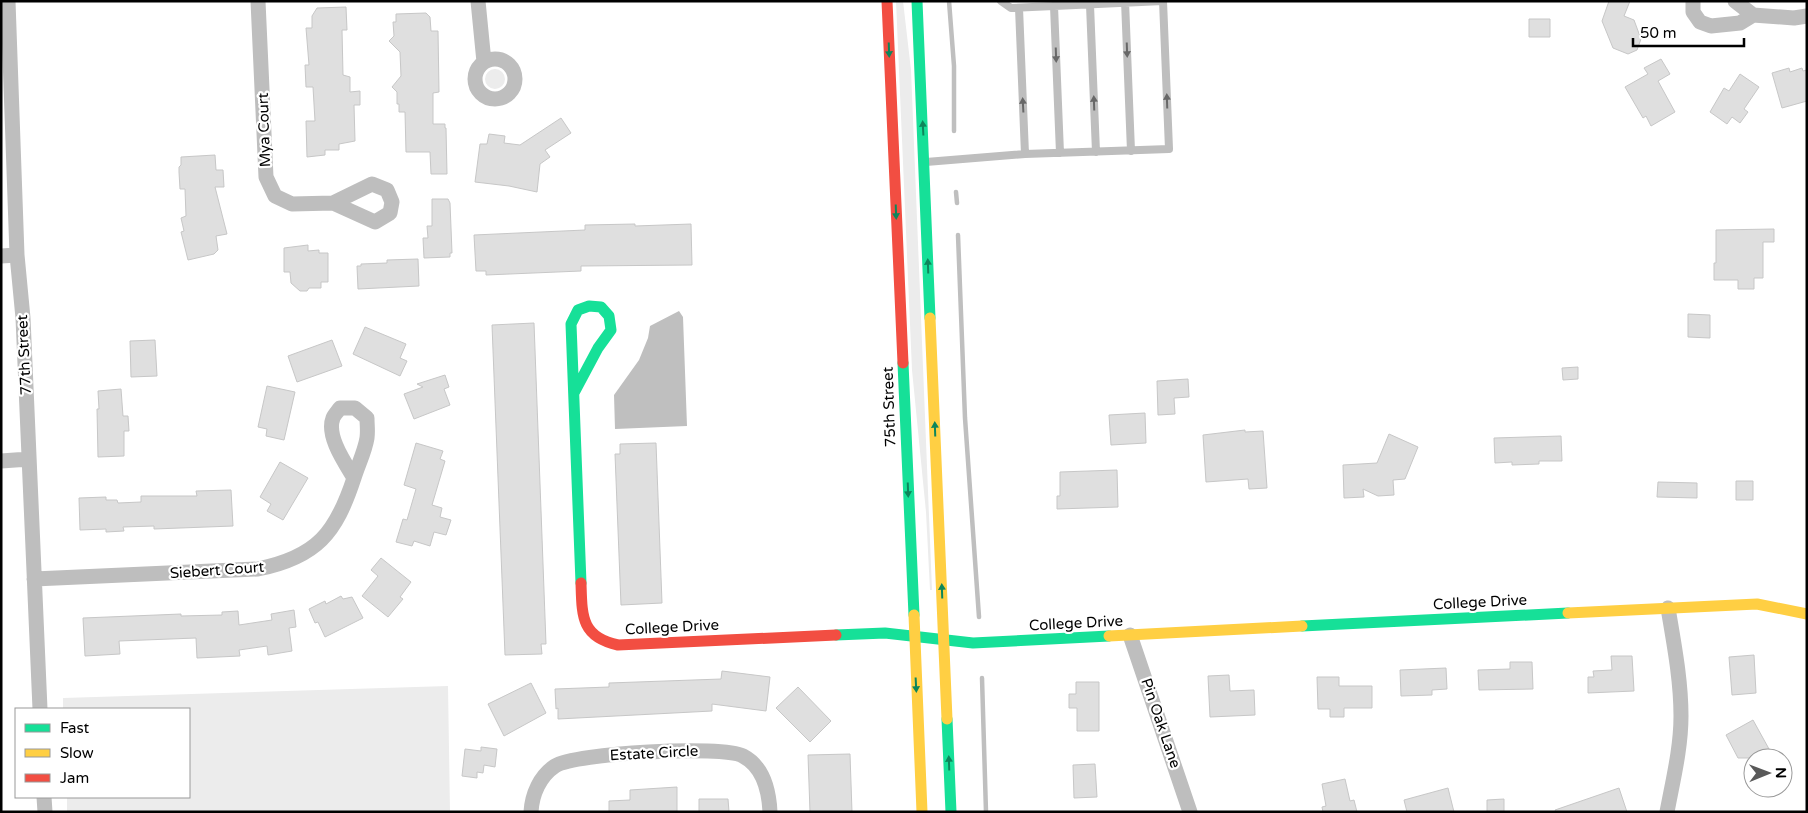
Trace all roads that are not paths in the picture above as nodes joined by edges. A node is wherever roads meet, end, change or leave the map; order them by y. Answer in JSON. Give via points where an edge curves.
{"nodes":[{"id":1,"x":8,"y":1,"type":"edge"},
{"id":2,"x":258,"y":1,"type":"edge"},
{"id":3,"x":478,"y":1,"type":"edge"},
{"id":4,"x":886,"y":1,"type":"edge"},
{"id":5,"x":917,"y":1,"type":"edge"},
{"id":6,"x":1002,"y":1,"type":"edge"},
{"id":7,"x":1163,"y":1,"type":"edge"},
{"id":8,"x":1693,"y":1,"type":"edge"},
{"id":9,"x":1735,"y":1,"type":"edge"},
{"id":10,"x":1125,"y":2,"type":"edge"},
{"id":11,"x":1090,"y":5,"type":"junction"},
{"id":12,"x":1054,"y":6,"type":"junction"},
{"id":13,"x":1019,"y":8,"type":"junction"},
{"id":14,"x":1753,"y":15,"type":"junction"},
{"id":15,"x":1807,"y":16,"type":"edge"},
{"id":16,"x":484,"y":62,"type":"dead end"},
{"id":17,"x":1131,"y":150,"type":"junction"},
{"id":18,"x":1096,"y":152,"type":"junction"},
{"id":19,"x":1060,"y":153,"type":"junction"},
{"id":20,"x":1025,"y":154,"type":"junction"},
{"id":21,"x":924,"y":162,"type":"junction"},
{"id":22,"x":333,"y":203,"type":"dead end"},
{"id":23,"x":17,"y":255,"type":"junction"},
{"id":24,"x":1,"y":256,"type":"edge"},
{"id":25,"x":574,"y":393,"type":"junction"},
{"id":26,"x":29,"y":459,"type":"junction"},
{"id":27,"x":1,"y":461,"type":"edge"},
{"id":28,"x":354,"y":478,"type":"dead end"},
{"id":29,"x":34,"y":579,"type":"junction"},
{"id":30,"x":1668,"y":608,"type":"junction"},
{"id":31,"x":1807,"y":614,"type":"edge"},
{"id":32,"x":1130,"y":635,"type":"junction"},
{"id":33,"x":914,"y":636,"type":"junction"},
{"id":34,"x":944,"y":640,"type":"junction"},
{"id":35,"x":40,"y":708,"type":"edge"},
{"id":36,"x":44,"y":798,"type":"edge"},
{"id":37,"x":44,"y":812,"type":"edge"},
{"id":38,"x":531,"y":812,"type":"edge"},
{"id":39,"x":770,"y":812,"type":"edge"},
{"id":40,"x":922,"y":812,"type":"edge"},
{"id":41,"x":951,"y":812,"type":"edge"},
{"id":42,"x":1190,"y":812,"type":"edge"},
{"id":43,"x":1667,"y":812,"type":"edge"}],
"edges":[{"from":1,"to":23,"type":"street","name":"77th Street"},
{"from":2,"to":22,"type":"street","name":"Mya Court","via":[[266,177],[275,196],[292,204]]},
{"from":3,"to":16,"type":"street"},
{"from":4,"to":33,"type":"street","name":"75th Street","one_way":true},
{"from":21,"to":5,"type":"street","one_way":true},
{"from":6,"to":13,"type":"lane","via":[[1011,8]]},
{"from":7,"to":10,"type":"lane"},
{"from":17,"to":7,"type":"lane","one_way":true,"via":[[1168,149]]},
{"from":8,"to":14,"type":"street","via":[[1693,12],[1700,22],[1711,26],[1740,22]]},
{"from":9,"to":14,"type":"street"},
{"from":10,"to":11,"type":"lane"},
{"from":10,"to":17,"type":"lane","one_way":true},
{"from":11,"to":12,"type":"lane"},
{"from":18,"to":11,"type":"lane","one_way":true},
{"from":12,"to":13,"type":"lane"},
{"from":12,"to":19,"type":"lane","one_way":true},
{"from":20,"to":13,"type":"lane","one_way":true},
{"from":14,"to":15,"type":"street"},
{"from":17,"to":18,"type":"lane"},
{"from":18,"to":19,"type":"lane"},
{"from":19,"to":20,"type":"lane"},
{"from":20,"to":21,"type":"lane"},
{"from":34,"to":21,"type":"street","one_way":true},
{"from":23,"to":24,"type":"street"},
{"from":23,"to":26,"type":"street","name":"77th Street"},
{"from":25,"to":25,"type":"street","name":"College Drive","via":[[572,324],[578,310],[589,306],[601,307],[609,316],[611,330]]},
{"from":25,"to":33,"type":"street","name":"College Drive","via":[[583,616],[598,639],[618,645],[885,633]]},
{"from":26,"to":27,"type":"street"},
{"from":26,"to":29,"type":"street","name":"77th Street"},
{"from":28,"to":29,"type":"street","name":"Siebert Court","via":[[335,525],[306,552],[281,564],[258,569]]},
{"from":29,"to":35,"type":"street","name":"77th Street"},
{"from":30,"to":31,"type":"street","name":"College Drive","via":[[1757,604]]},
{"from":30,"to":32,"type":"street","name":"College Drive"},
{"from":30,"to":43,"type":"street","via":[[1679,677],[1681,716],[1678,754]]},
{"from":32,"to":34,"type":"street","name":"College Drive","via":[[973,643]]},
{"from":32,"to":42,"type":"street","name":"Pin Oak Lane"},
{"from":33,"to":34,"type":"street","name":"College Drive"},
{"from":33,"to":40,"type":"street","name":"75th Street","one_way":true},
{"from":41,"to":34,"type":"street","one_way":true},
{"from":36,"to":37,"type":"street"},
{"from":38,"to":39,"type":"street","name":"Estate Circle","via":[[537,787],[544,776],[561,763],[590,756],[700,750],[729,752],[753,762],[766,785]]}]}
